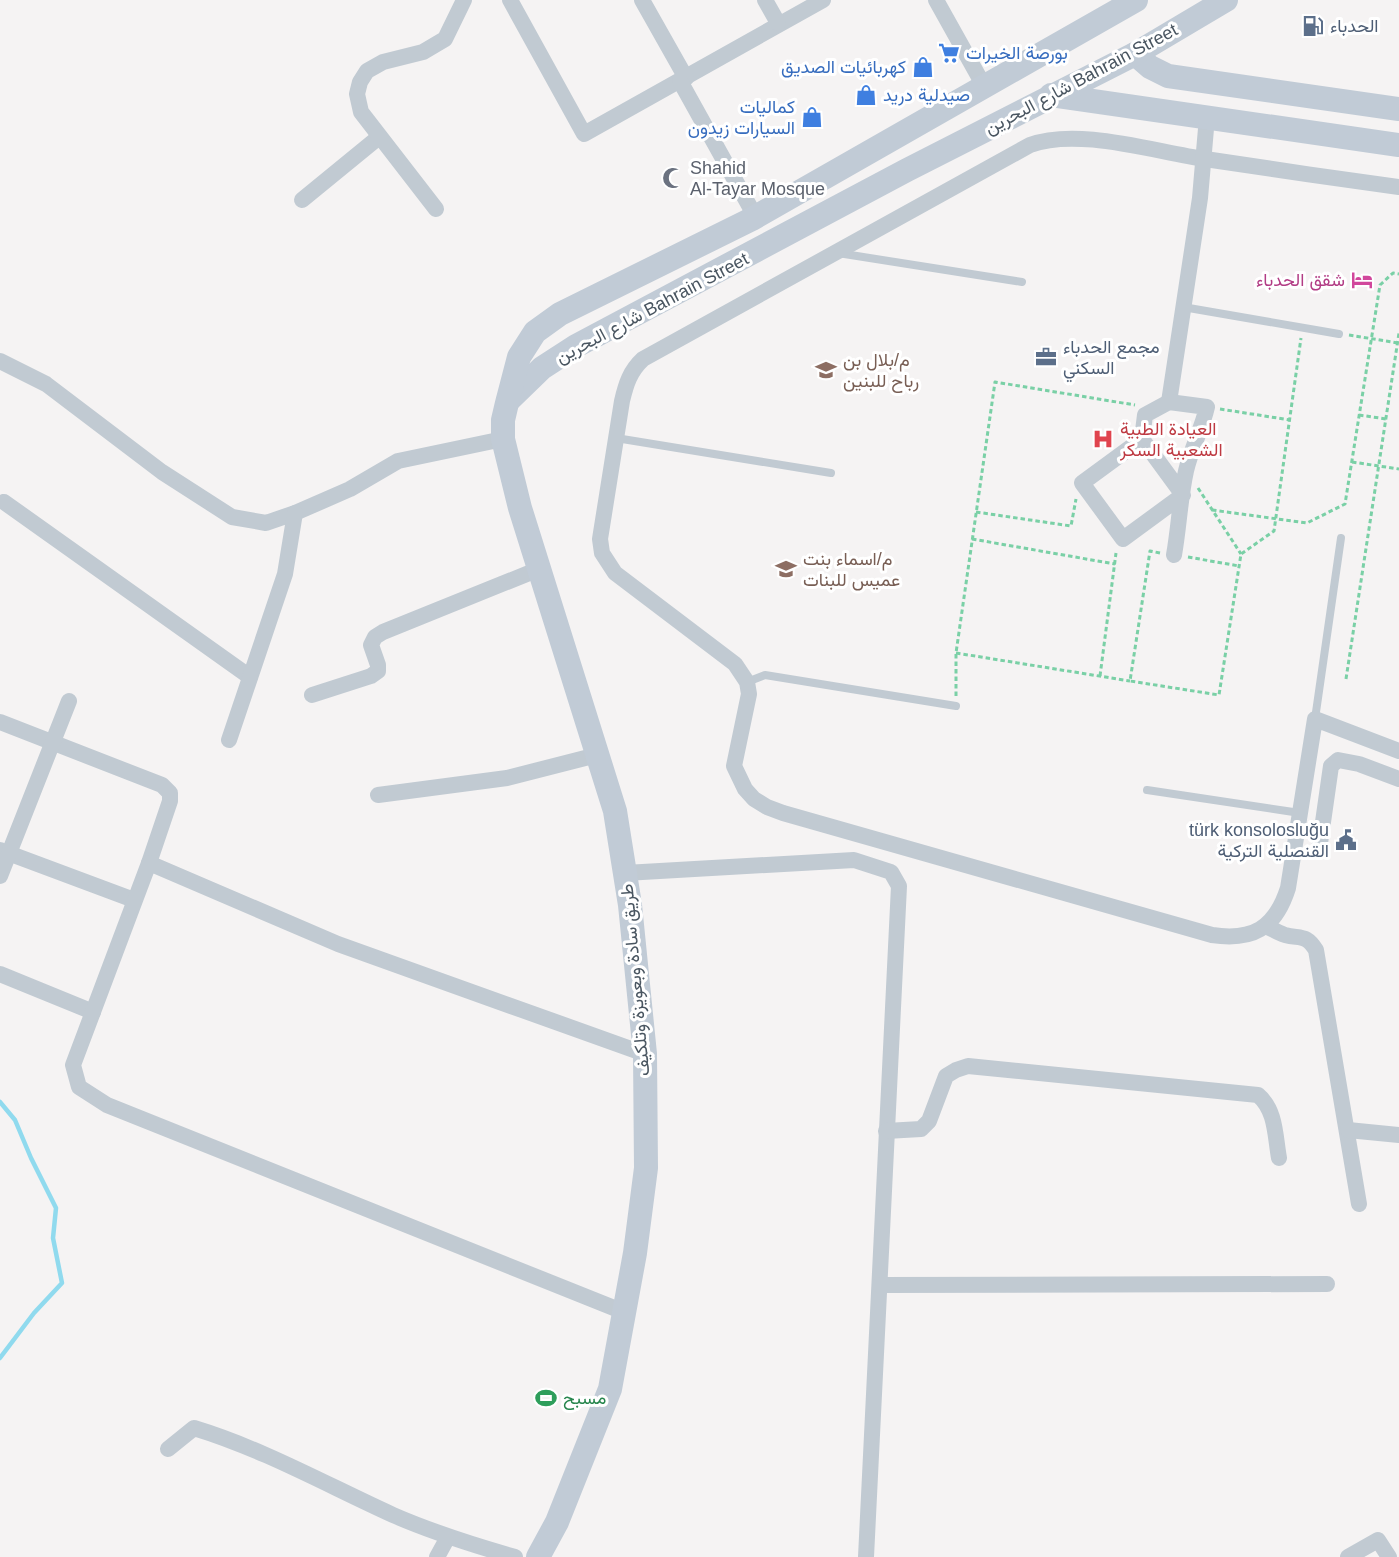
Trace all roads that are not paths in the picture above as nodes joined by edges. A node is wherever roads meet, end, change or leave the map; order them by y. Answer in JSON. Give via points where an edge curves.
{"nodes":[{"id":1,"x":464,"y":0,"type":"edge"},
{"id":2,"x":510,"y":0,"type":"edge"},
{"id":3,"x":642,"y":0,"type":"edge"},
{"id":4,"x":765,"y":0,"type":"edge"},
{"id":5,"x":823,"y":0,"type":"edge"},
{"id":6,"x":936,"y":0,"type":"edge"},
{"id":7,"x":1136,"y":0,"type":"edge"},
{"id":8,"x":1226,"y":0,"type":"edge"},
{"id":9,"x":778,"y":23,"type":"junction"},
{"id":10,"x":1135,"y":54,"type":"junction"},
{"id":11,"x":683,"y":79,"type":"junction"},
{"id":12,"x":984,"y":86,"type":"junction"},
{"id":13,"x":1051,"y":95,"type":"junction"},
{"id":14,"x":1371,"y":105,"type":"junction"},
{"id":15,"x":1399,"y":109,"type":"edge"},
{"id":16,"x":1207,"y":117,"type":"junction"},
{"id":17,"x":380,"y":137,"type":"junction"},
{"id":18,"x":889,"y":140,"type":"junction"},
{"id":19,"x":1366,"y":140,"type":"junction"},
{"id":20,"x":1399,"y":145,"type":"edge"},
{"id":21,"x":1203,"y":159,"type":"junction"},
{"id":22,"x":907,"y":170,"type":"junction"},
{"id":23,"x":1399,"y":188,"type":"edge"},
{"id":24,"x":302,"y":200,"type":"dead end"},
{"id":25,"x":436,"y":209,"type":"dead end"},
{"id":26,"x":752,"y":219,"type":"junction"},
{"id":27,"x":835,"y":253,"type":"junction"},
{"id":28,"x":1022,"y":282,"type":"dead end"},
{"id":29,"x":597,"y":296,"type":"junction"},
{"id":30,"x":1183,"y":307,"type":"junction"},
{"id":31,"x":608,"y":331,"type":"junction"},
{"id":32,"x":1339,"y":334,"type":"road end"},
{"id":33,"x":0,"y":361,"type":"edge"},
{"id":34,"x":507,"y":403,"type":"junction"},
{"id":35,"x":1164,"y":405,"type":"junction"},
{"id":36,"x":616,"y":438,"type":"junction"},
{"id":37,"x":1142,"y":439,"type":"junction"},
{"id":38,"x":503,"y":440,"type":"junction"},
{"id":39,"x":831,"y":473,"type":"dead end"},
{"id":40,"x":1183,"y":495,"type":"junction"},
{"id":41,"x":4,"y":502,"type":"dead end"},
{"id":42,"x":296,"y":513,"type":"junction"},
{"id":43,"x":1341,"y":538,"type":"dead end"},
{"id":44,"x":1174,"y":555,"type":"road end"},
{"id":45,"x":539,"y":569,"type":"junction"},
{"id":46,"x":250,"y":676,"type":"junction"},
{"id":47,"x":747,"y":682,"type":"junction"},
{"id":48,"x":312,"y":695,"type":"dead end"},
{"id":49,"x":69,"y":700,"type":"dead end"},
{"id":50,"x":956,"y":706,"type":"road end"},
{"id":51,"x":1315,"y":719,"type":"junction"},
{"id":52,"x":0,"y":722,"type":"edge"},
{"id":53,"x":228,"y":740,"type":"dead end"},
{"id":54,"x":52,"y":742,"type":"junction"},
{"id":55,"x":1399,"y":751,"type":"edge"},
{"id":56,"x":597,"y":755,"type":"junction"},
{"id":57,"x":1399,"y":779,"type":"edge"},
{"id":58,"x":1147,"y":790,"type":"dead end"},
{"id":59,"x":378,"y":795,"type":"dead end"},
{"id":60,"x":1300,"y":813,"type":"junction"},
{"id":61,"x":1319,"y":850,"type":"dead end"},
{"id":62,"x":4,"y":851,"type":"edge"},
{"id":63,"x":148,"y":862,"type":"junction"},
{"id":64,"x":625,"y":873,"type":"junction"},
{"id":65,"x":0,"y":876,"type":"edge"},
{"id":66,"x":134,"y":900,"type":"junction"},
{"id":67,"x":1266,"y":926,"type":"junction"},
{"id":68,"x":0,"y":974,"type":"edge"},
{"id":69,"x":93,"y":1012,"type":"junction"},
{"id":70,"x":645,"y":1054,"type":"junction"},
{"id":71,"x":1348,"y":1130,"type":"junction"},
{"id":72,"x":886,"y":1131,"type":"junction"},
{"id":73,"x":1399,"y":1135,"type":"edge"},
{"id":74,"x":1279,"y":1158,"type":"dead end"},
{"id":75,"x":1359,"y":1204,"type":"dead end"},
{"id":76,"x":1327,"y":1284,"type":"dead end"},
{"id":77,"x":880,"y":1285,"type":"junction"},
{"id":78,"x":624,"y":1312,"type":"junction"},
{"id":79,"x":168,"y":1449,"type":"dead end"},
{"id":80,"x":448,"y":1537,"type":"junction"},
{"id":81,"x":437,"y":1557,"type":"edge"},
{"id":82,"x":514,"y":1557,"type":"edge"},
{"id":83,"x":538,"y":1557,"type":"edge"},
{"id":84,"x":866,"y":1557,"type":"edge"},
{"id":85,"x":1348,"y":1557,"type":"edge"},
{"id":86,"x":1389,"y":1557,"type":"edge"}],
"edges":[{"from":1,"to":17,"type":"street","via":[[445,39],[423,52],[383,62],[367,71],[360,82],[357,94],[361,111]]},
{"from":2,"to":11,"type":"street","via":[[584,134]]},
{"from":3,"to":11,"type":"street"},
{"from":4,"to":9,"type":"street"},
{"from":5,"to":9,"type":"street"},
{"from":6,"to":12,"type":"street"},
{"from":7,"to":12,"type":"main road","name":"شارع البحرين Bahrain Street"},
{"from":8,"to":10,"type":"main road","name":"شارع البحرين Bahrain Street"},
{"from":9,"to":11,"type":"street"},
{"from":10,"to":13,"type":"main road","name":"شارع البحرين Bahrain Street"},
{"from":10,"to":14,"type":"main road","via":[[1168,76]]},
{"from":11,"to":26,"type":"street","via":[[750,207]]},
{"from":12,"to":18,"type":"main road","name":"شارع البحرين Bahrain Street"},
{"from":13,"to":16,"type":"main road"},
{"from":13,"to":22,"type":"main road","name":"شارع البحرين Bahrain Street"},
{"from":14,"to":15,"type":"main road"},
{"from":14,"to":19,"type":"main road","via":[[1356,110],[1351,120],[1353,131]]},
{"from":16,"to":19,"type":"main road"},
{"from":16,"to":21,"type":"street"},
{"from":17,"to":24,"type":"street"},
{"from":17,"to":25,"type":"street"},
{"from":18,"to":22,"type":"main road","via":[[886,157]]},
{"from":18,"to":26,"type":"main road","name":"شارع البحرين Bahrain Street"},
{"from":19,"to":20,"type":"main road"},
{"from":21,"to":23,"type":"street"},
{"from":21,"to":27,"type":"street","via":[[1074,138],[1041,141]]},
{"from":21,"to":30,"type":"street"},
{"from":22,"to":31,"type":"main road","name":"شارع البحرين Bahrain Street"},
{"from":26,"to":29,"type":"main road","name":"شارع البحرين Bahrain Street"},
{"from":27,"to":28,"type":"lane"},
{"from":27,"to":36,"type":"street","via":[[643,359],[626,385]]},
{"from":29,"to":31,"type":"main road","via":[[590,320],[594,326]]},
{"from":29,"to":34,"type":"main road","name":"شارع البحرين Bahrain Street","via":[[560,314],[535,332],[519,357]]},
{"from":30,"to":32,"type":"lane"},
{"from":30,"to":35,"type":"street"},
{"from":31,"to":34,"type":"main road","name":"شارع البحرين Bahrain Street","via":[[542,368]]},
{"from":33,"to":42,"type":"street","via":[[46,384],[162,471],[232,517],[266,522]]},
{"from":34,"to":38,"type":"main road","name":"طريق سادة وبعويزة وتلكيف"},
{"from":35,"to":37,"type":"street","via":[[1145,415]]},
{"from":35,"to":40,"type":"street","via":[[1207,407],[1186,469]]},
{"from":36,"to":39,"type":"lane"},
{"from":36,"to":47,"type":"street","via":[[600,539],[602,553],[615,573],[726,656]]},
{"from":37,"to":40,"type":"street"},
{"from":37,"to":40,"type":"street","via":[[1082,483],[1123,539]]},
{"from":38,"to":42,"type":"street","via":[[398,461],[350,489]]},
{"from":38,"to":45,"type":"main road","name":"طريق سادة وبعويزة وتلكيف"},
{"from":40,"to":44,"type":"street"},
{"from":41,"to":46,"type":"street"},
{"from":42,"to":46,"type":"street","via":[[285,574]]},
{"from":43,"to":51,"type":"lane"},
{"from":45,"to":48,"type":"street","via":[[383,632],[370,645],[378,671]]},
{"from":45,"to":56,"type":"main road","name":"طريق سادة وبعويزة وتلكيف"},
{"from":46,"to":53,"type":"street"},
{"from":47,"to":50,"type":"lane","via":[[765,675]]},
{"from":47,"to":67,"type":"street","via":[[748,704],[734,766],[745,789],[767,807],[1212,935],[1243,936]]},
{"from":49,"to":54,"type":"street"},
{"from":51,"to":55,"type":"street"},
{"from":51,"to":60,"type":"street"},
{"from":52,"to":54,"type":"street"},
{"from":54,"to":62,"type":"street"},
{"from":54,"to":63,"type":"street","via":[[162,785],[170,793]]},
{"from":56,"to":59,"type":"street","via":[[507,778]]},
{"from":56,"to":64,"type":"main road","name":"طريق سادة وبعويزة وتلكيف","via":[[615,811]]},
{"from":57,"to":61,"type":"street","via":[[1359,764],[1338,760],[1331,766]]},
{"from":58,"to":60,"type":"lane"},
{"from":60,"to":67,"type":"street","via":[[1286,895]]},
{"from":62,"to":65,"type":"street"},
{"from":62,"to":66,"type":"street"},
{"from":63,"to":66,"type":"street"},
{"from":63,"to":70,"type":"street","via":[[338,944]]},
{"from":64,"to":70,"type":"main road","name":"طريق سادة وبعويزة وتلكيف"},
{"from":64,"to":72,"type":"street","via":[[854,860],[891,872],[899,886]]},
{"from":66,"to":69,"type":"street"},
{"from":67,"to":71,"type":"street","via":[[1303,936],[1316,950]]},
{"from":68,"to":69,"type":"street"},
{"from":69,"to":78,"type":"street","via":[[73,1065],[79,1087],[107,1105]]},
{"from":70,"to":78,"type":"main road","name":"طريق سادة وبعويزة وتلكيف","via":[[646,1168]]},
{"from":71,"to":73,"type":"street"},
{"from":71,"to":75,"type":"street"},
{"from":72,"to":74,"type":"street","via":[[921,1129],[929,1121],[946,1076],[969,1066],[1258,1095],[1271,1111]]},
{"from":72,"to":77,"type":"street"},
{"from":76,"to":77,"type":"street"},
{"from":77,"to":84,"type":"street"},
{"from":78,"to":83,"type":"main road","name":"طريق سادة وبعويزة وتلكيف","via":[[610,1389],[557,1522]]},
{"from":79,"to":80,"type":"street","via":[[194,1428],[205,1431]]},
{"from":80,"to":81,"type":"street"},
{"from":80,"to":82,"type":"street"},
{"from":85,"to":86,"type":"street","via":[[1378,1540]]}]}
